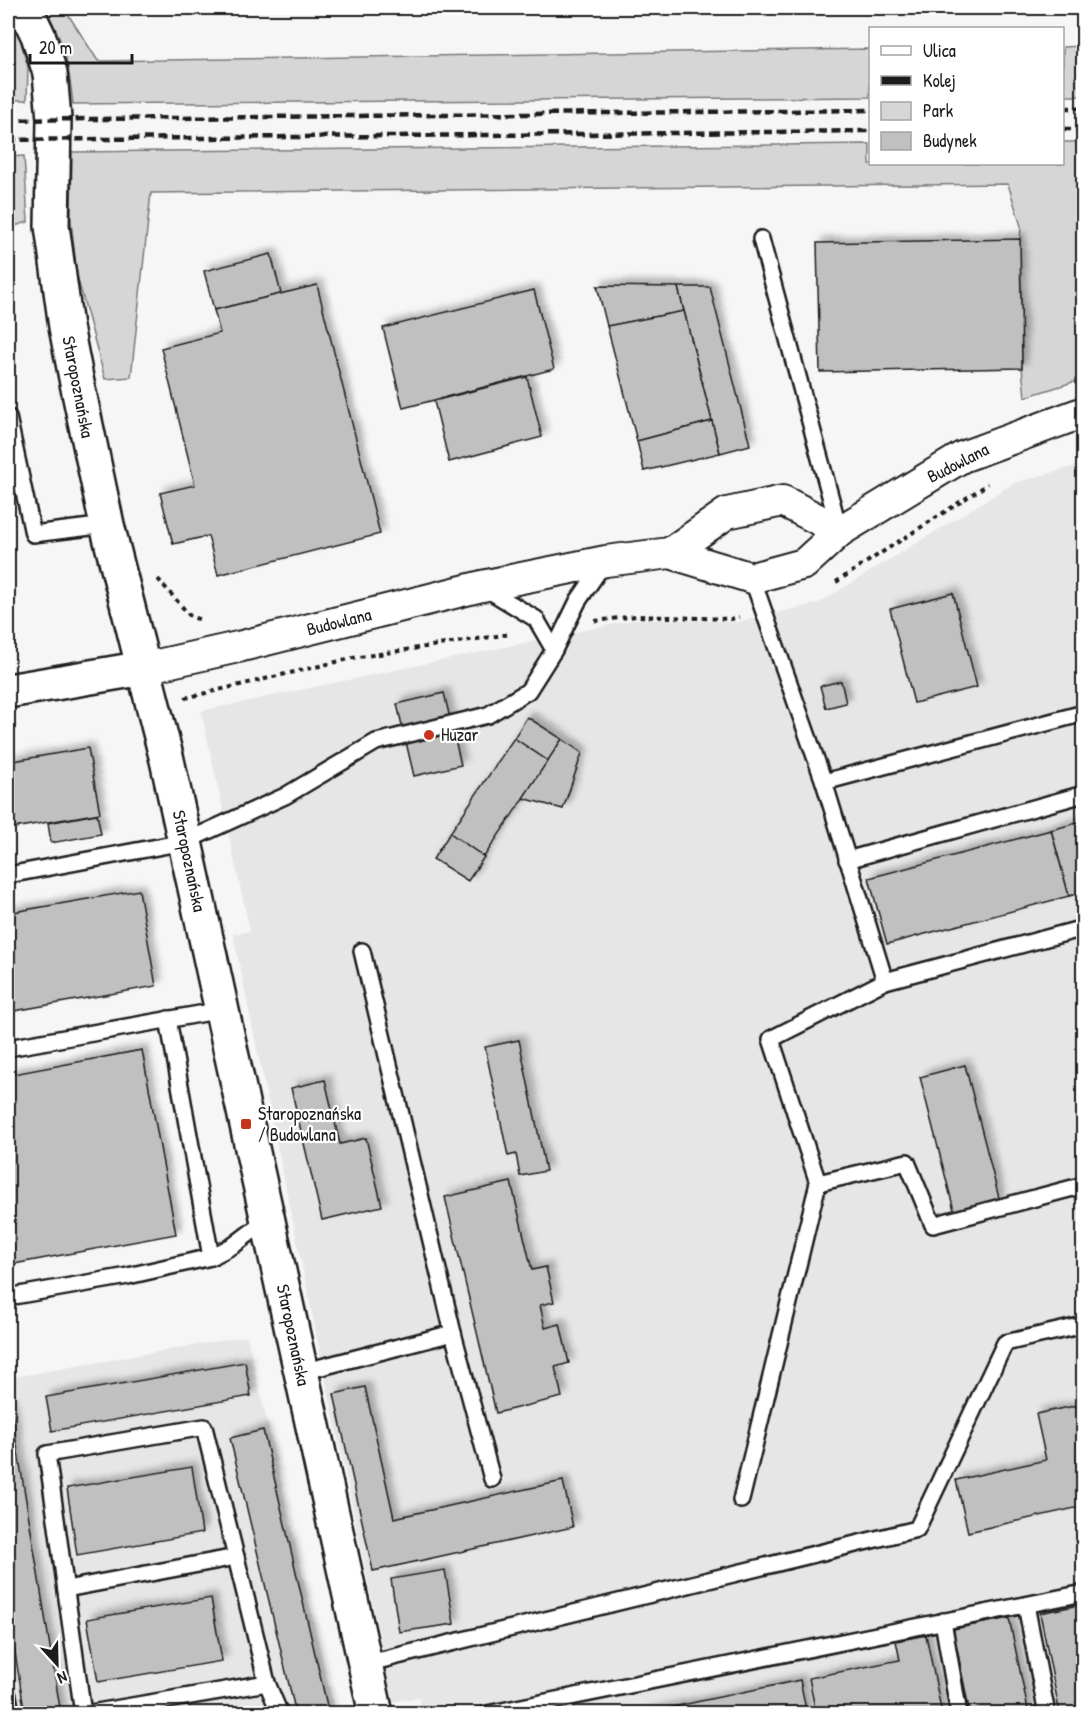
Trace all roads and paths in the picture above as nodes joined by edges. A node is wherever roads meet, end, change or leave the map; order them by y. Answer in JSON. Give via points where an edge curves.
{"nodes":[{"id":1,"x":25,"y":8,"type":"edge"},
{"id":2,"x":761,"y":239,"type":"dead end"},
{"id":3,"x":1083,"y":412,"type":"edge"},
{"id":4,"x":8,"y":417,"type":"edge"},
{"id":5,"x":988,"y":484,"type":"dead end"},
{"id":6,"x":107,"y":525,"type":"junction"},
{"id":7,"x":840,"y":531,"type":"junction"},
{"id":8,"x":670,"y":553,"type":"junction"},
{"id":9,"x":606,"y":561,"type":"junction"},
{"id":10,"x":156,"y":577,"type":"dead end"},
{"id":11,"x":752,"y":578,"type":"junction"},
{"id":12,"x":482,"y":586,"type":"junction"},
{"id":13,"x":830,"y":586,"type":"dead end"},
{"id":14,"x":763,"y":611,"type":"junction"},
{"id":15,"x":202,"y":620,"type":"dead end"},
{"id":16,"x":566,"y":626,"type":"junction"},
{"id":17,"x":542,"y":629,"type":"junction"},
{"id":18,"x":238,"y":647,"type":"junction"},
{"id":19,"x":554,"y":650,"type":"junction"},
{"id":20,"x":144,"y":668,"type":"junction"},
{"id":21,"x":247,"y":683,"type":"junction"},
{"id":22,"x":8,"y":691,"type":"edge"},
{"id":23,"x":180,"y":699,"type":"dead end"},
{"id":24,"x":1083,"y":713,"type":"edge"},
{"id":25,"x":824,"y":782,"type":"junction"},
{"id":26,"x":1083,"y":794,"type":"edge"},
{"id":27,"x":184,"y":842,"type":"junction"},
{"id":28,"x":847,"y":860,"type":"junction"},
{"id":29,"x":8,"y":875,"type":"edge"},
{"id":30,"x":1083,"y":927,"type":"edge"},
{"id":31,"x":362,"y":951,"type":"dead end"},
{"id":32,"x":885,"y":981,"type":"junction"},
{"id":33,"x":222,"y":1010,"type":"junction"},
{"id":34,"x":168,"y":1019,"type":"junction"},
{"id":35,"x":8,"y":1048,"type":"edge"},
{"id":36,"x":818,"y":1183,"type":"junction"},
{"id":37,"x":1083,"y":1185,"type":"edge"},
{"id":38,"x":268,"y":1219,"type":"junction"},
{"id":39,"x":211,"y":1257,"type":"junction"},
{"id":40,"x":8,"y":1297,"type":"edge"},
{"id":41,"x":1083,"y":1325,"type":"edge"},
{"id":42,"x":453,"y":1333,"type":"junction"},
{"id":43,"x":302,"y":1372,"type":"junction"},
{"id":44,"x":492,"y":1479,"type":"dead end"},
{"id":45,"x":741,"y":1500,"type":"dead end"},
{"id":46,"x":236,"y":1557,"type":"junction"},
{"id":47,"x":66,"y":1589,"type":"junction"},
{"id":48,"x":1083,"y":1593,"type":"edge"},
{"id":49,"x":1026,"y":1605,"type":"junction"},
{"id":50,"x":943,"y":1621,"type":"junction"},
{"id":51,"x":365,"y":1664,"type":"junction"},
{"id":52,"x":267,"y":1683,"type":"junction"},
{"id":53,"x":8,"y":1696,"type":"edge"},
{"id":54,"x":10,"y":1713,"type":"edge"},
{"id":55,"x":84,"y":1713,"type":"edge"},
{"id":56,"x":280,"y":1713,"type":"edge"},
{"id":57,"x":376,"y":1713,"type":"edge"},
{"id":58,"x":495,"y":1713,"type":"edge"},
{"id":59,"x":959,"y":1713,"type":"edge"},
{"id":60,"x":1047,"y":1713,"type":"edge"}],
"edges":[{"from":1,"to":6,"type":"street","name":"Staropoznańska","via":[[50,73],[54,119],[52,226],[76,383]]},
{"from":2,"to":7,"type":"lane"},
{"from":3,"to":7,"type":"street","name":"Budowlana","via":[[962,457]]},
{"from":4,"to":6,"type":"lane","via":[[33,534]]},
{"from":5,"to":13,"type":"path"},
{"from":6,"to":20,"type":"street","name":"Staropoznańska"},
{"from":7,"to":8,"type":"street","name":"Budowlana","via":[[783,501],[727,513]]},
{"from":7,"to":11,"type":"street","name":"Budowlana","via":[[804,564]]},
{"from":8,"to":9,"type":"street","name":"Budowlana"},
{"from":8,"to":11,"type":"street","name":"Budowlana"},
{"from":9,"to":12,"type":"street","name":"Budowlana"},
{"from":9,"to":16,"type":"lane"},
{"from":10,"to":15,"type":"path","via":[[191,617]]},
{"from":11,"to":14,"type":"lane"},
{"from":12,"to":17,"type":"lane","via":[[536,619]]},
{"from":12,"to":18,"type":"street","name":"Budowlana"},
{"from":14,"to":16,"type":"path","via":[[731,619],[636,616]]},
{"from":14,"to":25,"type":"lane"},
{"from":16,"to":19,"type":"lane"},
{"from":17,"to":19,"type":"lane"},
{"from":17,"to":21,"type":"path","via":[[353,658]]},
{"from":18,"to":20,"type":"street","name":"Budowlana"},
{"from":18,"to":21,"type":"path"},
{"from":19,"to":27,"type":"lane","via":[[528,691],[488,715],[376,742],[285,796]]},
{"from":20,"to":22,"type":"street","name":"Budowlana"},
{"from":20,"to":27,"type":"street","name":"Staropoznańska"},
{"from":21,"to":23,"type":"path"},
{"from":24,"to":25,"type":"lane"},
{"from":25,"to":28,"type":"lane"},
{"from":26,"to":28,"type":"lane"},
{"from":27,"to":29,"type":"lane"},
{"from":27,"to":33,"type":"street","name":"Staropoznańska"},
{"from":28,"to":32,"type":"lane"},
{"from":30,"to":32,"type":"lane"},
{"from":31,"to":42,"type":"lane"},
{"from":32,"to":36,"type":"lane","via":[[771,1039]]},
{"from":33,"to":34,"type":"lane"},
{"from":33,"to":38,"type":"street","name":"Staropoznańska"},
{"from":34,"to":35,"type":"lane"},
{"from":34,"to":39,"type":"lane"},
{"from":36,"to":37,"type":"lane","via":[[907,1161],[933,1225]]},
{"from":36,"to":45,"type":"lane"},
{"from":38,"to":39,"type":"lane"},
{"from":38,"to":43,"type":"street","name":"Staropoznańska"},
{"from":39,"to":40,"type":"lane"},
{"from":41,"to":51,"type":"lane","via":[[1005,1343],[917,1529]]},
{"from":42,"to":43,"type":"lane"},
{"from":42,"to":44,"type":"lane"},
{"from":43,"to":51,"type":"street","name":"Staropoznańska"},
{"from":46,"to":47,"type":"lane"},
{"from":46,"to":47,"type":"lane","via":[[204,1427],[47,1454]]},
{"from":46,"to":52,"type":"lane"},
{"from":47,"to":55,"type":"lane"},
{"from":48,"to":49,"type":"lane"},
{"from":49,"to":50,"type":"lane"},
{"from":49,"to":60,"type":"lane"},
{"from":50,"to":58,"type":"lane"},
{"from":50,"to":59,"type":"lane"},
{"from":51,"to":57,"type":"street","name":"Staropoznańska"},
{"from":52,"to":55,"type":"lane"},
{"from":52,"to":56,"type":"lane"},
{"from":53,"to":54,"type":"lane"}]}
